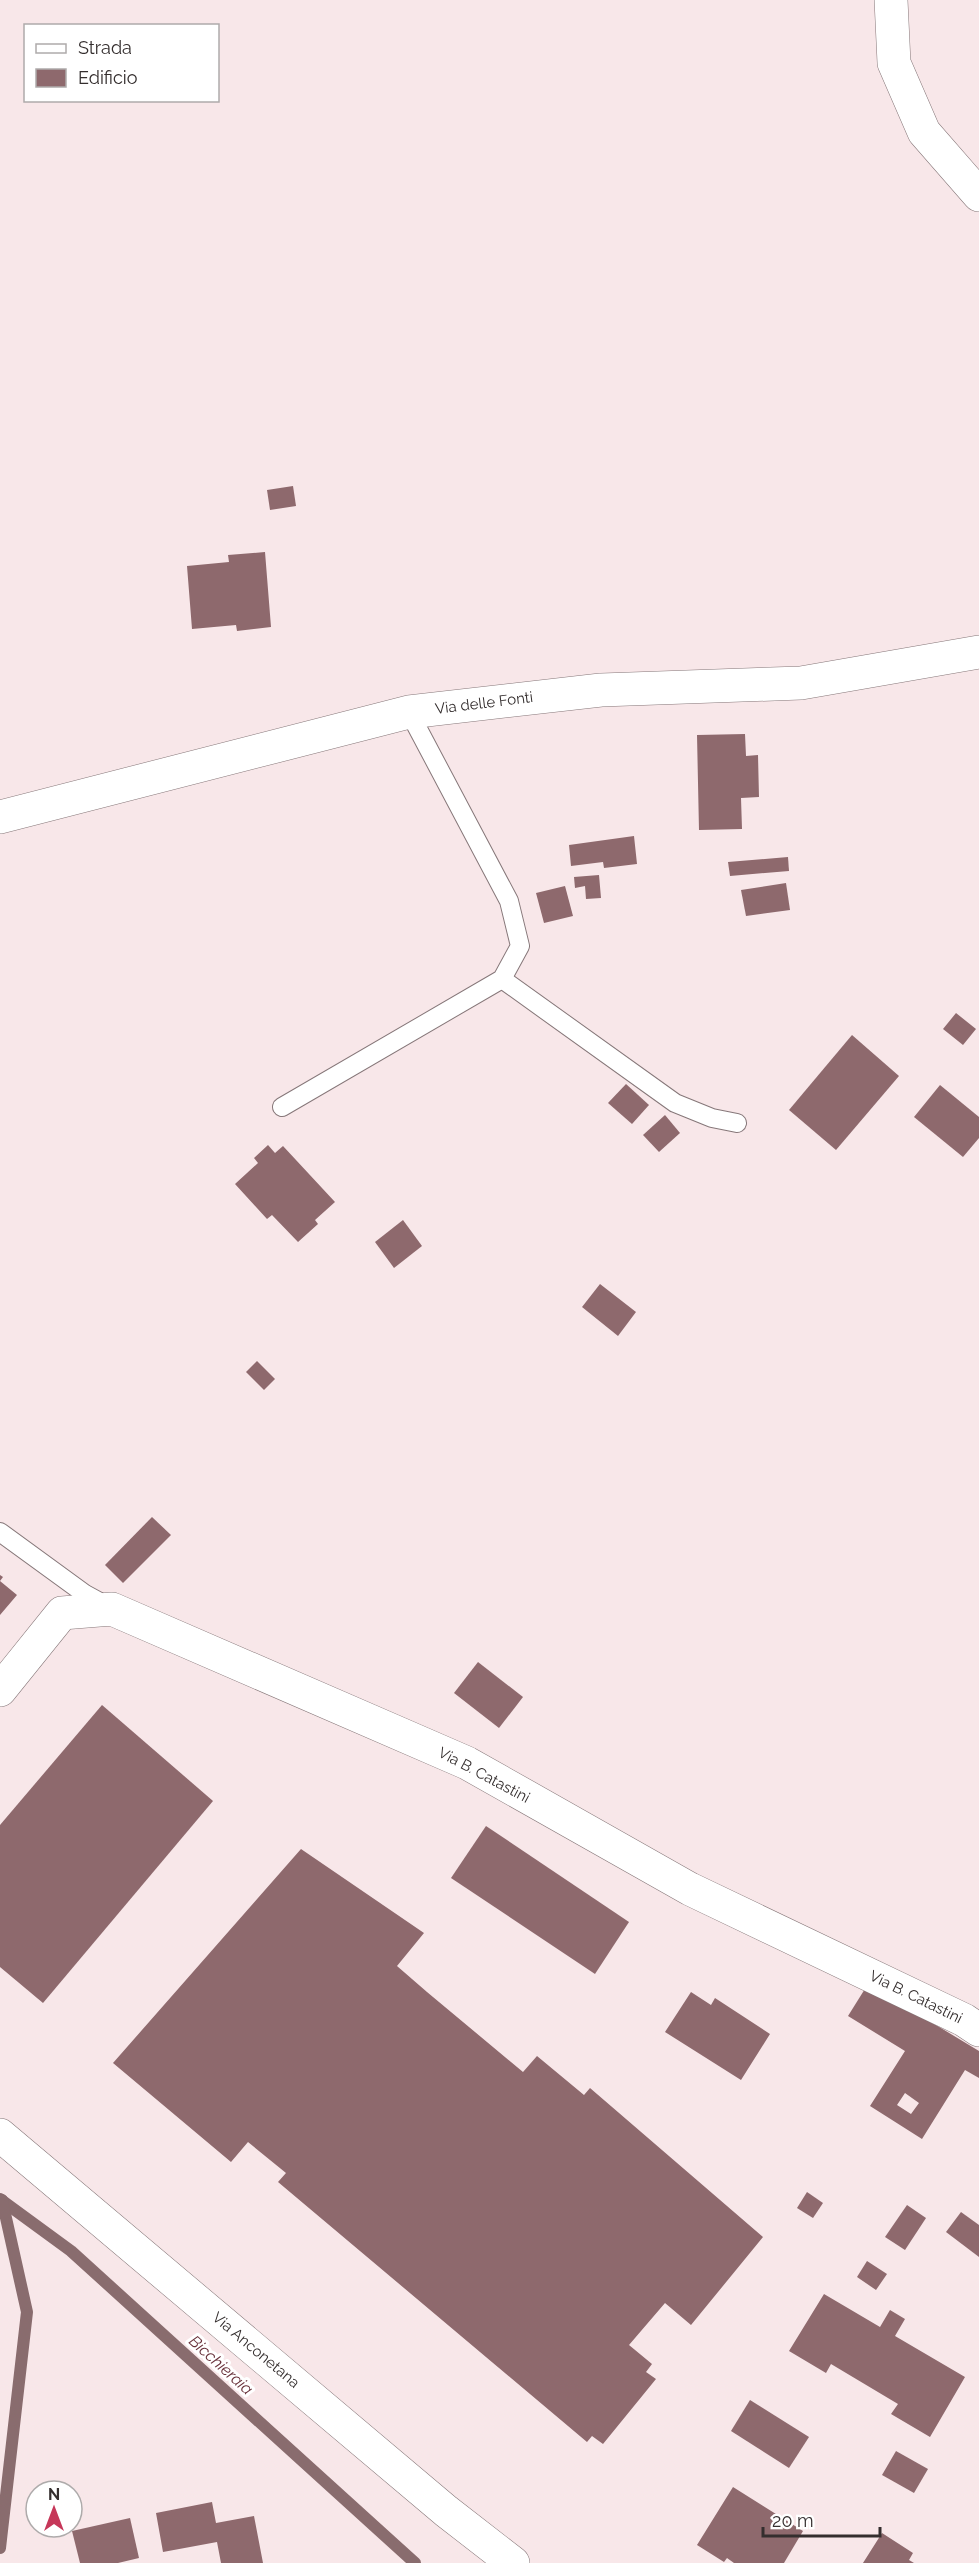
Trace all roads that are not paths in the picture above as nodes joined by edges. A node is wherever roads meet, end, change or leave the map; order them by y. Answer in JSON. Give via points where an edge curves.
{"nodes":[{"id":1,"x":891,"y":0,"type":"edge"},
{"id":2,"x":978,"y":193,"type":"edge"},
{"id":3,"x":979,"y":652,"type":"edge"},
{"id":4,"x":409,"y":712,"type":"junction"},
{"id":5,"x":0,"y":817,"type":"edge"},
{"id":6,"x":502,"y":979,"type":"junction"},
{"id":7,"x":282,"y":1107,"type":"dead end"},
{"id":8,"x":737,"y":1123,"type":"dead end"},
{"id":9,"x":0,"y":1532,"type":"edge"},
{"id":10,"x":112,"y":1609,"type":"junction"},
{"id":11,"x":0,"y":1690,"type":"edge"},
{"id":12,"x":979,"y":2030,"type":"edge"},
{"id":13,"x":0,"y":2135,"type":"edge"},
{"id":14,"x":513,"y":2563,"type":"edge"}],
"edges":[{"from":1,"to":2,"type":"street","via":[[894,63],[924,132]]},
{"from":3,"to":4,"type":"street","name":"Via delle Fonti","via":[[801,683],[600,690]]},
{"from":4,"to":5,"type":"street","name":"Via delle Fonti"},
{"from":4,"to":6,"type":"lane","via":[[509,901],[520,945]]},
{"from":6,"to":7,"type":"lane"},
{"from":6,"to":8,"type":"lane","via":[[675,1103]]},
{"from":9,"to":10,"type":"lane"},
{"from":10,"to":11,"type":"street","name":"Via B. Catastini","via":[[62,1613]]},
{"from":10,"to":12,"type":"street","name":"Via B. Catastini","via":[[467,1763],[690,1889]]},
{"from":13,"to":14,"type":"street","name":"Via Anconetana"}]}
